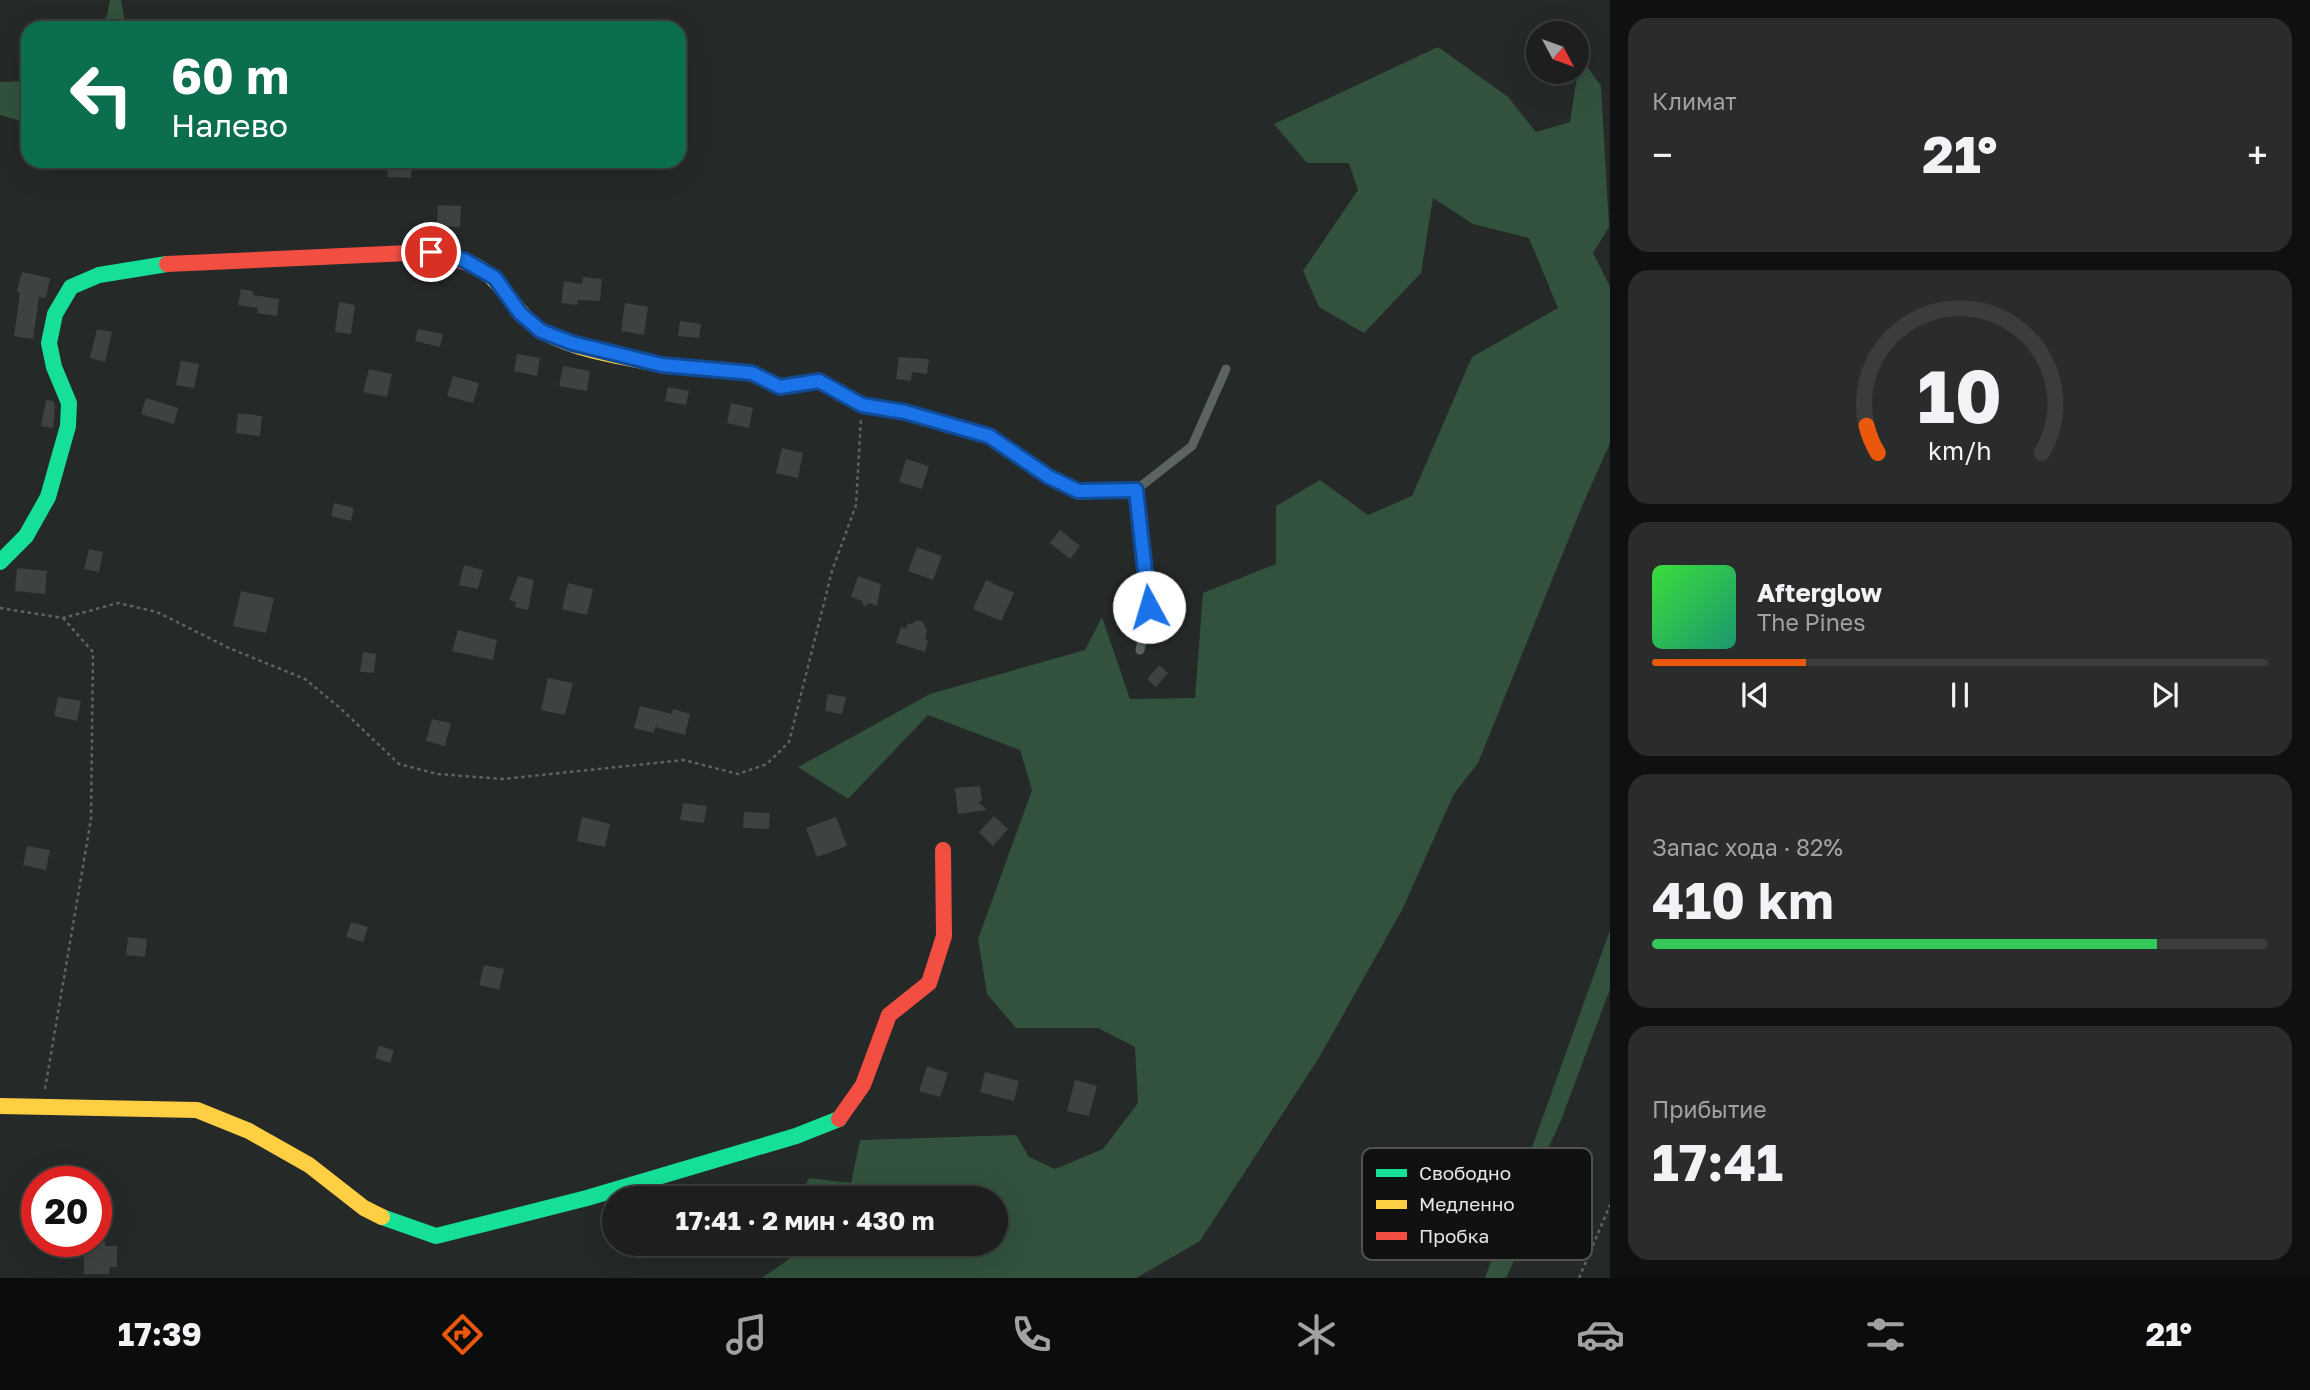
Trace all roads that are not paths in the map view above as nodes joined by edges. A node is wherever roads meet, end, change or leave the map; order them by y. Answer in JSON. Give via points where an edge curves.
{"nodes":[{"id":1,"x":662,"y":365,"type":"joint"},
{"id":2,"x":1226,"y":369,"type":"dead end"},
{"id":3,"x":1136,"y":490,"type":"junction"},
{"id":4,"x":0,"y":562,"type":"edge"},
{"id":5,"x":1140,"y":650,"type":"dead end"},
{"id":6,"x":943,"y":850,"type":"dead end"},
{"id":7,"x":0,"y":1106,"type":"edge"}],
"edges":[{"from":1,"to":3,"type":"lane","via":[[752,373],[780,387],[819,381],[862,405],[989,436],[1078,491]]},
{"from":1,"to":4,"type":"street","via":[[541,331],[520,313],[495,278],[464,260],[431,252],[174,262],[99,275],[71,287],[55,314],[49,343],[69,403],[68,426],[48,497],[26,536]]},
{"from":2,"to":3,"type":"lane","via":[[1192,446]]},
{"from":3,"to":5,"type":"lane","via":[[1149,607]]},
{"from":6,"to":7,"type":"street","via":[[944,936],[929,983],[889,1015],[863,1085],[838,1120],[587,1198],[436,1236],[364,1208],[309,1165],[249,1130],[197,1110]]}]}
